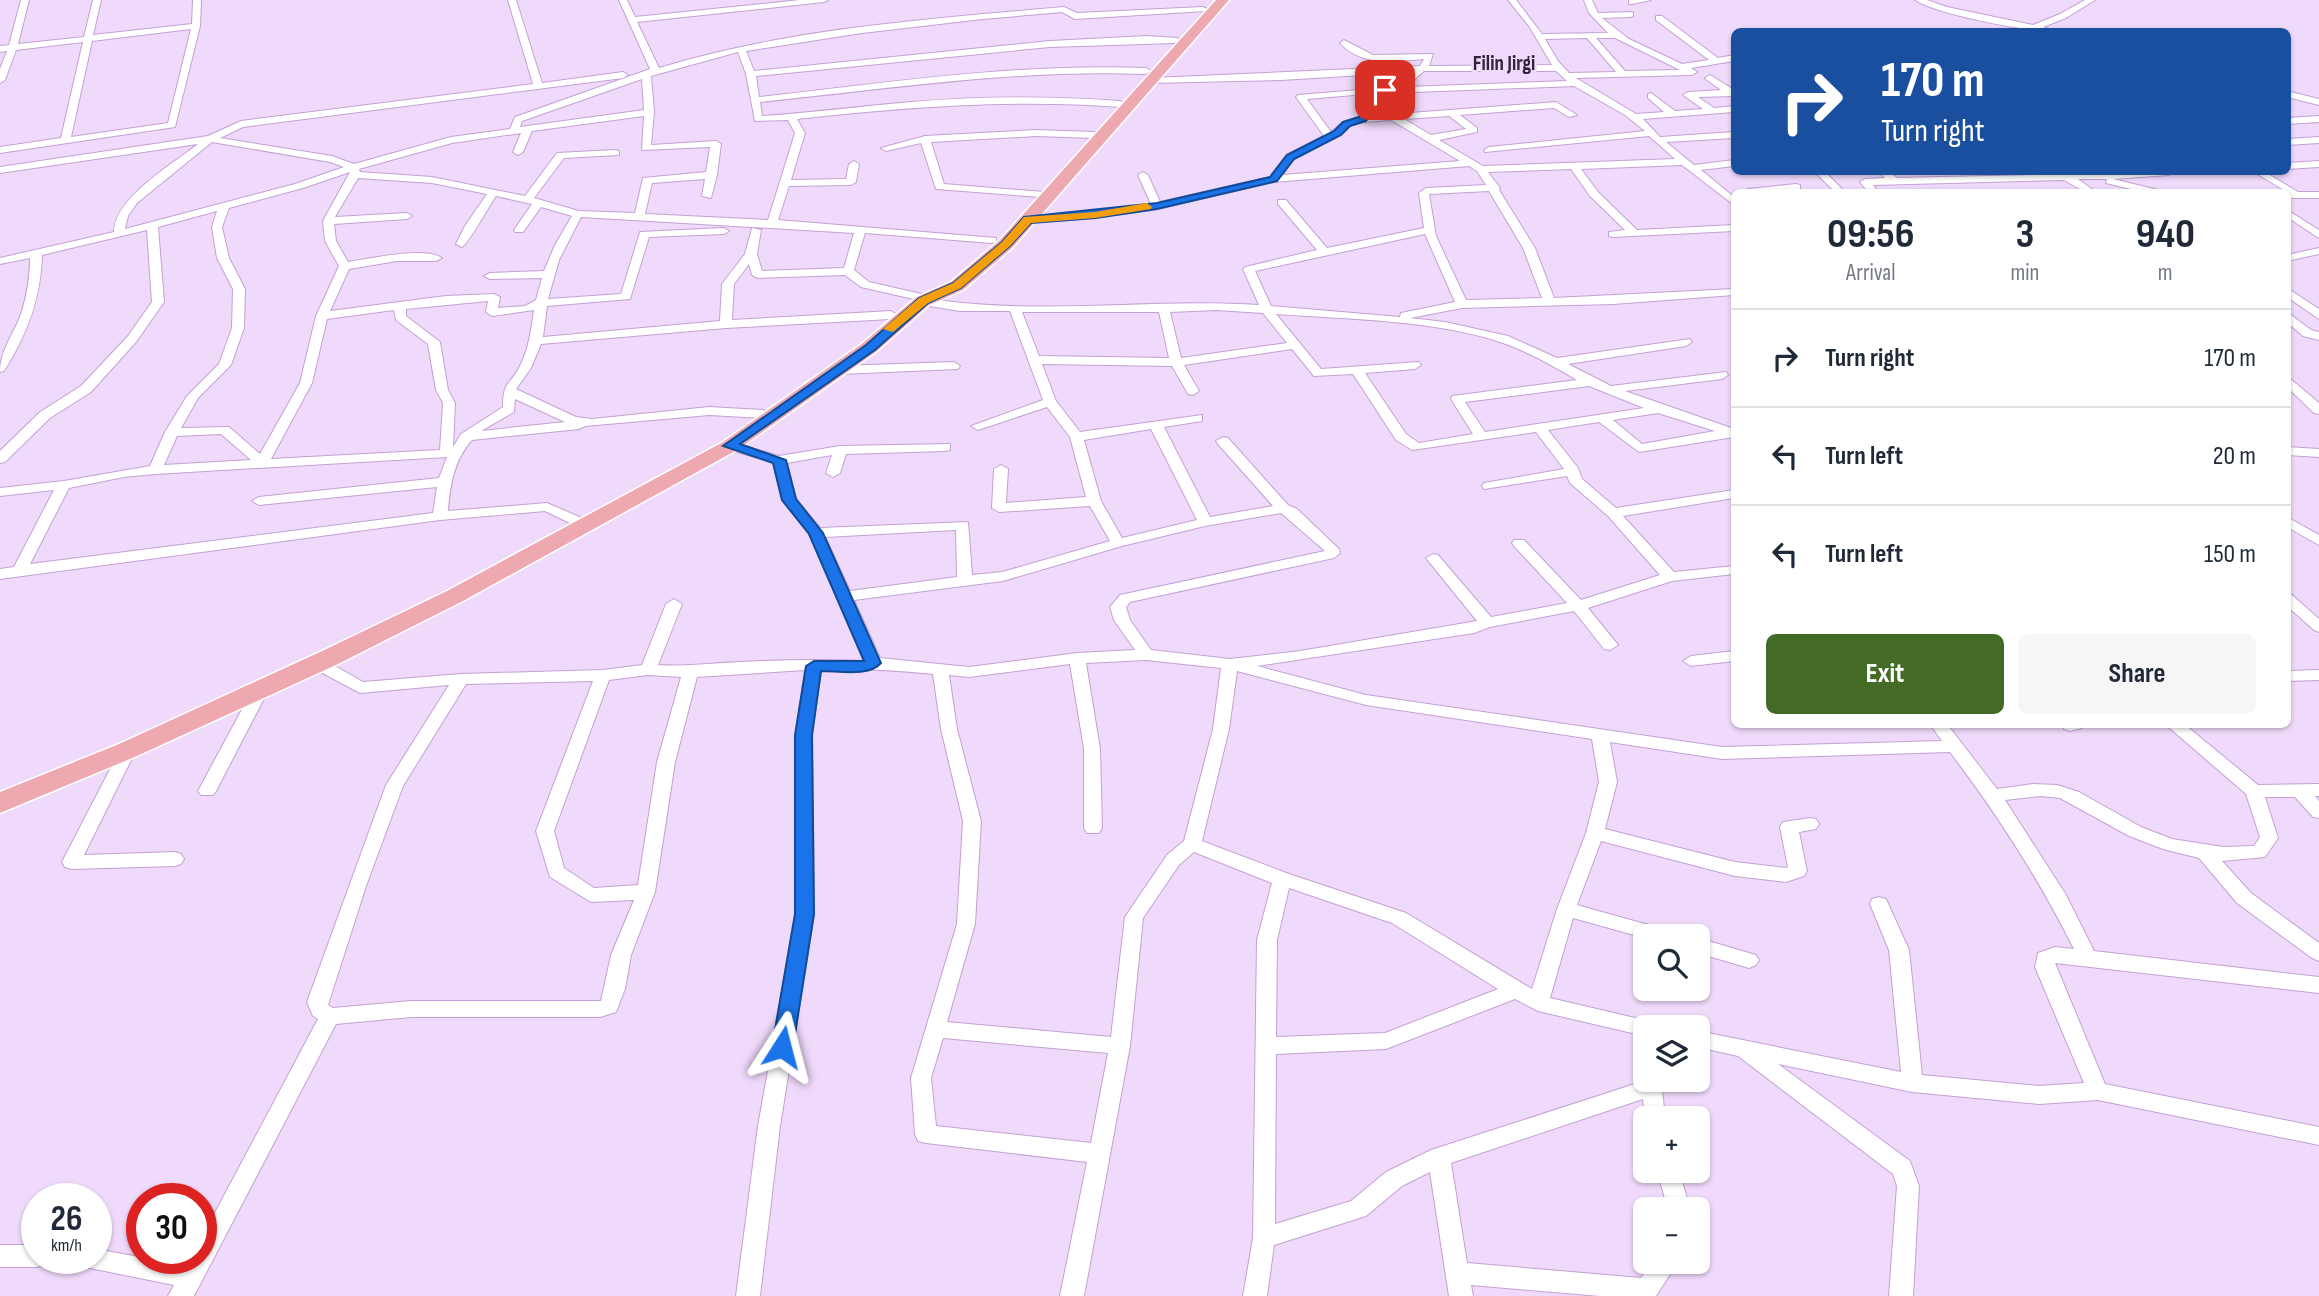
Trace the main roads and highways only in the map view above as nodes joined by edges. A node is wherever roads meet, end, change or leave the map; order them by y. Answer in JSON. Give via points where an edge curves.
{"nodes":[{"id":1,"x":1223,"y":0,"type":"edge"},
{"id":2,"x":1207,"y":4,"type":"edge"},
{"id":3,"x":1149,"y":76,"type":"junction"},
{"id":4,"x":925,"y":299,"type":"junction"},
{"id":5,"x":0,"y":792,"type":"edge"},
{"id":6,"x":0,"y":803,"type":"edge"}],
"edges":[{"from":1,"to":3,"type":"main road"},
{"from":2,"to":3,"type":"main road"},
{"from":3,"to":4,"type":"main road","via":[[1040,194]]},
{"from":3,"to":4,"type":"main road","via":[[1006,244],[957,286]]},
{"from":4,"to":5,"type":"main road","via":[[891,315],[865,345],[763,414],[670,472],[497,567],[257,685]]},
{"from":4,"to":6,"type":"main road","via":[[870,348],[730,446],[456,596],[128,750]]}]}
